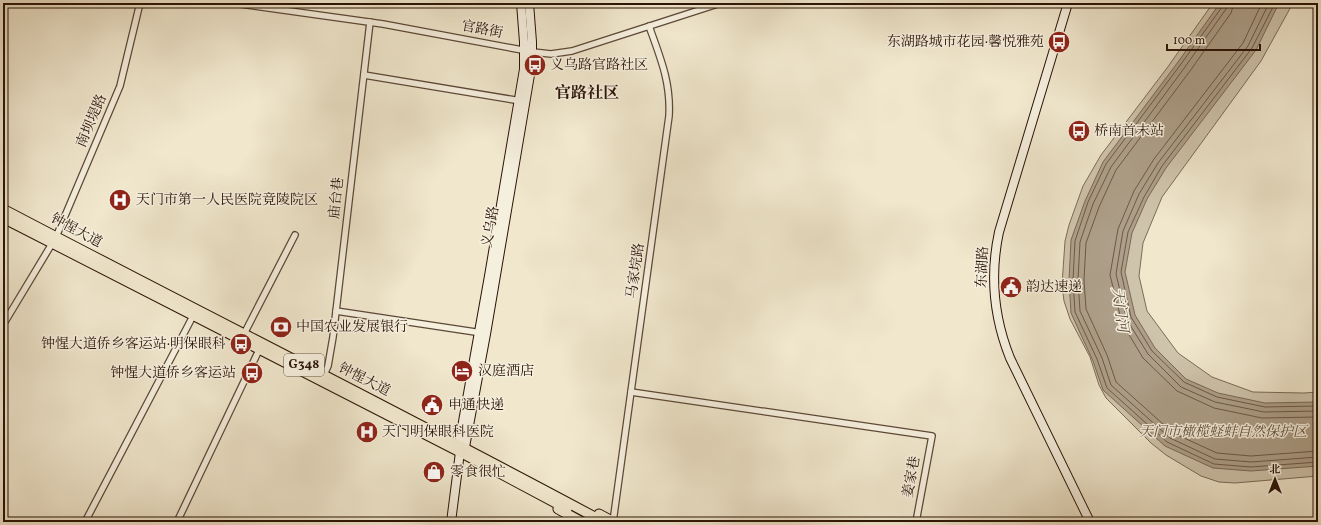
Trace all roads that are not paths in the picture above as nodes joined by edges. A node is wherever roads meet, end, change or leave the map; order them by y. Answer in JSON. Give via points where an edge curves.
{"nodes":[{"id":1,"x":140,"y":3,"type":"edge"},
{"id":2,"x":233,"y":3,"type":"edge"},
{"id":3,"x":521,"y":3,"type":"edge"},
{"id":4,"x":529,"y":3,"type":"edge"},
{"id":5,"x":721,"y":3,"type":"edge"},
{"id":6,"x":1064,"y":3,"type":"edge"},
{"id":7,"x":1068,"y":3,"type":"edge"},
{"id":8,"x":370,"y":22,"type":"junction"},
{"id":9,"x":649,"y":26,"type":"junction"},
{"id":10,"x":529,"y":52,"type":"junction"},
{"id":11,"x":364,"y":75,"type":"junction"},
{"id":12,"x":522,"y":102,"type":"junction"},
{"id":13,"x":3,"y":204,"type":"edge"},
{"id":14,"x":3,"y":209,"type":"edge"},
{"id":15,"x":3,"y":218,"type":"edge"},
{"id":16,"x":3,"y":223,"type":"edge"},
{"id":17,"x":295,"y":235,"type":"dead end"},
{"id":18,"x":54,"y":240,"type":"junction"},
{"id":19,"x":336,"y":311,"type":"junction"},
{"id":20,"x":192,"y":318,"type":"junction"},
{"id":21,"x":3,"y":325,"type":"edge"},
{"id":22,"x":245,"y":332,"type":"junction"},
{"id":23,"x":482,"y":333,"type":"junction"},
{"id":24,"x":258,"y":352,"type":"junction"},
{"id":25,"x":325,"y":374,"type":"junction"},
{"id":26,"x":632,"y":392,"type":"junction"},
{"id":27,"x":411,"y":424,"type":"junction"},
{"id":28,"x":461,"y":448,"type":"junction"},
{"id":29,"x":529,"y":486,"type":"junction"},
{"id":30,"x":85,"y":522,"type":"edge"},
{"id":31,"x":177,"y":522,"type":"edge"},
{"id":32,"x":451,"y":522,"type":"edge"},
{"id":33,"x":582,"y":522,"type":"edge"},
{"id":34,"x":591,"y":522,"type":"edge"},
{"id":35,"x":604,"y":522,"type":"edge"},
{"id":36,"x":613,"y":522,"type":"edge"},
{"id":37,"x":916,"y":522,"type":"edge"},
{"id":38,"x":1086,"y":522,"type":"edge"},
{"id":39,"x":1090,"y":522,"type":"edge"}],
"edges":[{"from":1,"to":18,"type":"street","name":"南坝堤路","via":[[120,86]]},
{"from":2,"to":8,"type":"street","name":"官路街"},
{"from":3,"to":10,"type":"main road","name":"义乌路"},
{"from":4,"to":10,"type":"main road","name":"义乌路"},
{"from":5,"to":9,"type":"street","name":"官路街"},
{"from":6,"to":38,"type":"main road","name":"东湖路","via":[[996,231],[992,252],[991,290],[995,325],[1006,360]]},
{"from":7,"to":39,"type":"main road","name":"东湖路","via":[[999,232],[994,290],[999,325],[1010,358]]},
{"from":8,"to":10,"type":"street","name":"官路街"},
{"from":8,"to":11,"type":"street","name":"庙台巷"},
{"from":9,"to":10,"type":"street","name":"官路街","via":[[572,51],[551,54]]},
{"from":9,"to":26,"type":"street","name":"马家垸路","via":[[667,78],[669,116]]},
{"from":10,"to":12,"type":"main road","name":"义乌路","via":[[524,69]]},
{"from":11,"to":12,"type":"street"},
{"from":11,"to":19,"type":"street","name":"庙台巷"},
{"from":12,"to":23,"type":"main road","name":"义乌路"},
{"from":13,"to":18,"type":"highway"},
{"from":14,"to":18,"type":"highway","name":"钟惺大道","number":"G348"},
{"from":15,"to":18,"type":"highway","name":"钟惺大道","number":"G348"},
{"from":16,"to":18,"type":"highway"},
{"from":17,"to":22,"type":"street"},
{"from":18,"to":20,"type":"highway","name":"钟惺大道","number":"G348"},
{"from":18,"to":21,"type":"street","name":"南坝堤路"},
{"from":18,"to":22,"type":"highway","name":"钟惺大道","number":"G348"},
{"from":19,"to":23,"type":"street"},
{"from":19,"to":25,"type":"street","name":"庙台巷"},
{"from":20,"to":24,"type":"highway","name":"钟惺大道","number":"G348"},
{"from":20,"to":30,"type":"street"},
{"from":22,"to":25,"type":"highway","name":"钟惺大道","number":"G348"},
{"from":23,"to":28,"type":"main road","name":"义乌路"},
{"from":24,"to":27,"type":"highway","name":"钟惺大道","number":"G348"},
{"from":24,"to":31,"type":"street"},
{"from":25,"to":27,"type":"highway","name":"钟惺大道","number":"G348"},
{"from":26,"to":36,"type":"street","name":"马家垸路"},
{"from":26,"to":37,"type":"street","name":"姜家巷","via":[[932,436]]},
{"from":27,"to":28,"type":"highway","name":"钟惺大道","number":"G348"},
{"from":28,"to":29,"type":"highway","name":"钟惺大道","number":"G348"},
{"from":28,"to":32,"type":"main road","name":"义乌路"},
{"from":29,"to":33,"type":"highway","via":[[556,509]]},
{"from":29,"to":34,"type":"highway","name":"钟惺大道","number":"G348"},
{"from":29,"to":35,"type":"highway","name":"钟惺大道","number":"G348"},
{"from":29,"to":36,"type":"highway","via":[[556,491]]}]}
